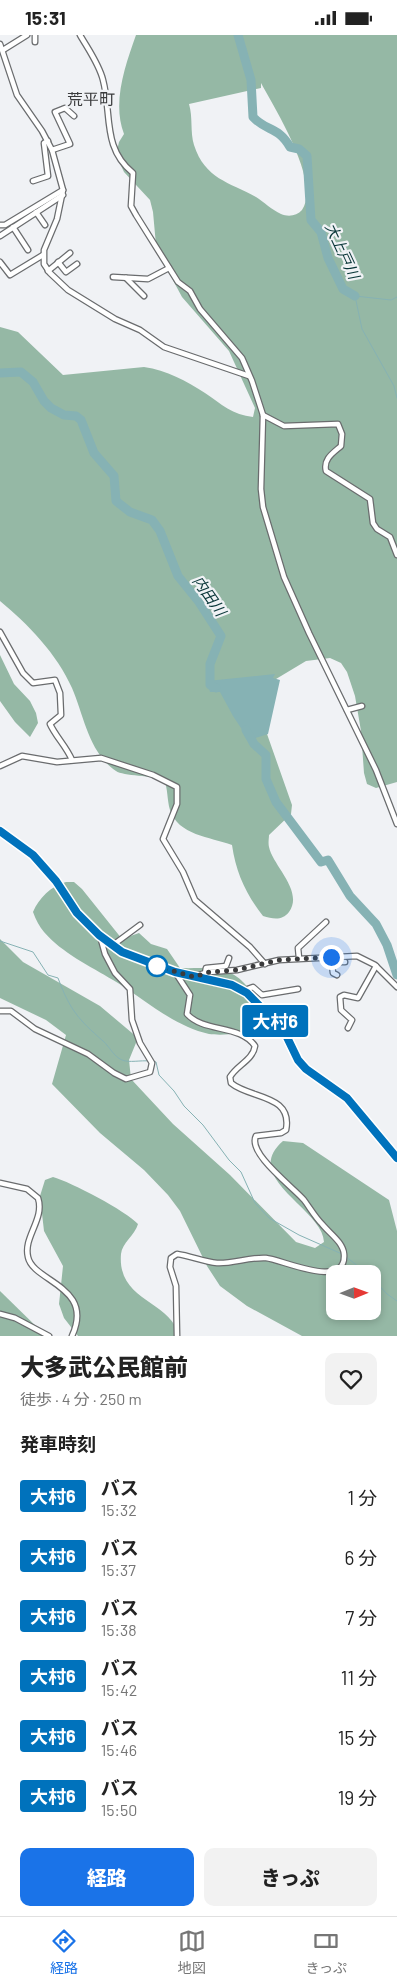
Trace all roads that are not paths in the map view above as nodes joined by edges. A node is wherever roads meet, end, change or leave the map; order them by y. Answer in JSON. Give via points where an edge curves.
{"nodes":[{"id":1,"x":27,"y":35,"type":"edge"},
{"id":2,"x":35,"y":35,"type":"edge"},
{"id":3,"x":80,"y":35,"type":"edge"},
{"id":4,"x":35,"y":42,"type":"dead end"},
{"id":5,"x":0,"y":44,"type":"edge"},
{"id":6,"x":3,"y":50,"type":"junction"},
{"id":7,"x":74,"y":116,"type":"dead end"},
{"id":8,"x":48,"y":141,"type":"junction"},
{"id":9,"x":52,"y":150,"type":"junction"},
{"id":10,"x":33,"y":181,"type":"dead end"},
{"id":11,"x":63,"y":192,"type":"junction"},
{"id":12,"x":36,"y":212,"type":"junction"},
{"id":13,"x":0,"y":225,"type":"edge"},
{"id":14,"x":45,"y":225,"type":"dead end"},
{"id":15,"x":13,"y":227,"type":"junction"},
{"id":16,"x":0,"y":236,"type":"edge"},
{"id":17,"x":28,"y":250,"type":"dead end"},
{"id":18,"x":70,"y":253,"type":"dead end"},
{"id":19,"x":43,"y":255,"type":"junction"},
{"id":20,"x":0,"y":262,"type":"edge"},
{"id":21,"x":58,"y":262,"type":"junction"},
{"id":22,"x":77,"y":264,"type":"dead end"},
{"id":23,"x":168,"y":268,"type":"junction"},
{"id":24,"x":48,"y":271,"type":"junction"},
{"id":25,"x":113,"y":277,"type":"dead end"},
{"id":26,"x":126,"y":277,"type":"junction"},
{"id":27,"x":144,"y":296,"type":"dead end"},
{"id":28,"x":249,"y":377,"type":"junction"},
{"id":29,"x":262,"y":415,"type":"junction"},
{"id":30,"x":397,"y":555,"type":"edge"},
{"id":31,"x":0,"y":633,"type":"edge"},
{"id":32,"x":362,"y":706,"type":"dead end"},
{"id":33,"x":347,"y":710,"type":"junction"},
{"id":34,"x":61,"y":715,"type":"junction"},
{"id":35,"x":68,"y":715,"type":"dead end"},
{"id":36,"x":72,"y":760,"type":"junction"},
{"id":37,"x":0,"y":766,"type":"edge"},
{"id":38,"x":397,"y":824,"type":"edge"},
{"id":39,"x":0,"y":831,"type":"edge"},
{"id":40,"x":326,"y":922,"type":"dead end"},
{"id":41,"x":140,"y":925,"type":"dead end"},
{"id":42,"x":99,"y":935,"type":"junction"},
{"id":43,"x":113,"y":945,"type":"junction"},
{"id":44,"x":230,"y":958,"type":"dead end"},
{"id":45,"x":299,"y":958,"type":"junction"},
{"id":46,"x":332,"y":960,"type":"junction"},
{"id":47,"x":345,"y":962,"type":"dead end"},
{"id":48,"x":265,"y":964,"type":"junction"},
{"id":49,"x":376,"y":966,"type":"junction"},
{"id":50,"x":175,"y":972,"type":"junction"},
{"id":51,"x":205,"y":973,"type":"junction"},
{"id":52,"x":337,"y":975,"type":"dead end"},
{"id":53,"x":194,"y":977,"type":"junction"},
{"id":54,"x":397,"y":987,"type":"edge"},
{"id":55,"x":298,"y":989,"type":"dead end"},
{"id":56,"x":242,"y":991,"type":"junction"},
{"id":57,"x":0,"y":1011,"type":"edge"},
{"id":58,"x":348,"y":1028,"type":"dead end"},
{"id":59,"x":397,"y":1158,"type":"edge"},
{"id":60,"x":0,"y":1183,"type":"edge"},
{"id":61,"x":0,"y":1314,"type":"edge"},
{"id":62,"x":50,"y":1336,"type":"edge"},
{"id":63,"x":72,"y":1336,"type":"edge"},
{"id":64,"x":177,"y":1336,"type":"edge"}],
"edges":[{"from":1,"to":6,"type":"street"},
{"from":2,"to":4,"type":"street"},
{"from":3,"to":23,"type":"street","via":[[103,79],[111,140],[122,164],[133,173],[131,206]]},
{"from":5,"to":6,"type":"street"},
{"from":6,"to":8,"type":"street","via":[[15,90]]},
{"from":7,"to":9,"type":"street","via":[[65,109],[55,113],[70,144]]},
{"from":8,"to":9,"type":"street"},
{"from":8,"to":10,"type":"street","via":[[44,143],[48,177]]},
{"from":9,"to":11,"type":"street"},
{"from":11,"to":12,"type":"street"},
{"from":11,"to":13,"type":"street"},
{"from":11,"to":19,"type":"street"},
{"from":12,"to":14,"type":"street"},
{"from":12,"to":15,"type":"street"},
{"from":15,"to":16,"type":"street"},
{"from":15,"to":17,"type":"street"},
{"from":18,"to":21,"type":"street"},
{"from":19,"to":20,"type":"street","via":[[10,275]]},
{"from":19,"to":24,"type":"street"},
{"from":21,"to":22,"type":"street","via":[[66,272]]},
{"from":21,"to":24,"type":"street"},
{"from":23,"to":26,"type":"street","via":[[148,279]]},
{"from":23,"to":28,"type":"street","via":[[242,358]]},
{"from":24,"to":28,"type":"street","via":[[68,290],[164,347]]},
{"from":25,"to":26,"type":"street"},
{"from":26,"to":27,"type":"street"},
{"from":28,"to":29,"type":"street"},
{"from":29,"to":30,"type":"street","via":[[284,426],[338,424],[342,434],[341,446],[327,459],[326,471],[370,499],[373,523],[390,537]]},
{"from":29,"to":33,"type":"street","via":[[261,489],[270,529],[284,577]]},
{"from":31,"to":34,"type":"street","via":[[22,673],[33,683],[55,680],[60,693]]},
{"from":32,"to":33,"type":"street"},
{"from":33,"to":38,"type":"street"},
{"from":34,"to":35,"type":"street"},
{"from":34,"to":36,"type":"street","via":[[50,724]]},
{"from":36,"to":37,"type":"street","via":[[22,756]]},
{"from":36,"to":48,"type":"street","via":[[102,758],[153,775],[177,787],[177,804],[163,839],[196,900]]},
{"from":39,"to":42,"type":"street","via":[[39,861],[77,913]]},
{"from":40,"to":45,"type":"street","via":[[298,948]]},
{"from":41,"to":43,"type":"street"},
{"from":42,"to":43,"type":"street"},
{"from":42,"to":57,"type":"street","via":[[115,973],[130,989],[132,1020],[140,1043],[151,1060],[150,1072],[126,1079],[88,1053],[35,1029],[11,1011]]},
{"from":43,"to":50,"type":"street","via":[[122,952]]},
{"from":44,"to":51,"type":"street","via":[[226,966],[206,968]]},
{"from":45,"to":46,"type":"street"},
{"from":45,"to":48,"type":"street"},
{"from":46,"to":47,"type":"street"},
{"from":46,"to":49,"type":"street","via":[[357,956]]},
{"from":46,"to":52,"type":"street","via":[[332,973]]},
{"from":48,"to":51,"type":"street"},
{"from":49,"to":54,"type":"street"},
{"from":49,"to":58,"type":"street","via":[[358,998],[340,997],[342,1010],[352,1020]]},
{"from":50,"to":53,"type":"street"},
{"from":50,"to":64,"type":"street","via":[[190,995],[187,1014],[193,1021],[252,1040],[255,1045],[254,1052],[233,1071],[231,1083],[282,1107],[287,1123],[281,1133],[256,1136],[255,1146],[269,1167],[304,1200],[339,1242],[345,1257],[338,1269],[312,1271],[266,1258],[217,1263],[177,1255],[171,1258],[170,1267],[176,1286]]},
{"from":51,"to":53,"type":"street"},
{"from":53,"to":56,"type":"street","via":[[232,985]]},
{"from":55,"to":56,"type":"street","via":[[262,995],[253,987]]},
{"from":56,"to":59,"type":"street","via":[[284,1031],[306,1069],[347,1098]]},
{"from":60,"to":63,"type":"street","via":[[27,1189],[38,1198],[40,1213],[28,1247],[28,1257],[34,1267],[70,1296],[76,1325]]},
{"from":61,"to":62,"type":"street"}]}
